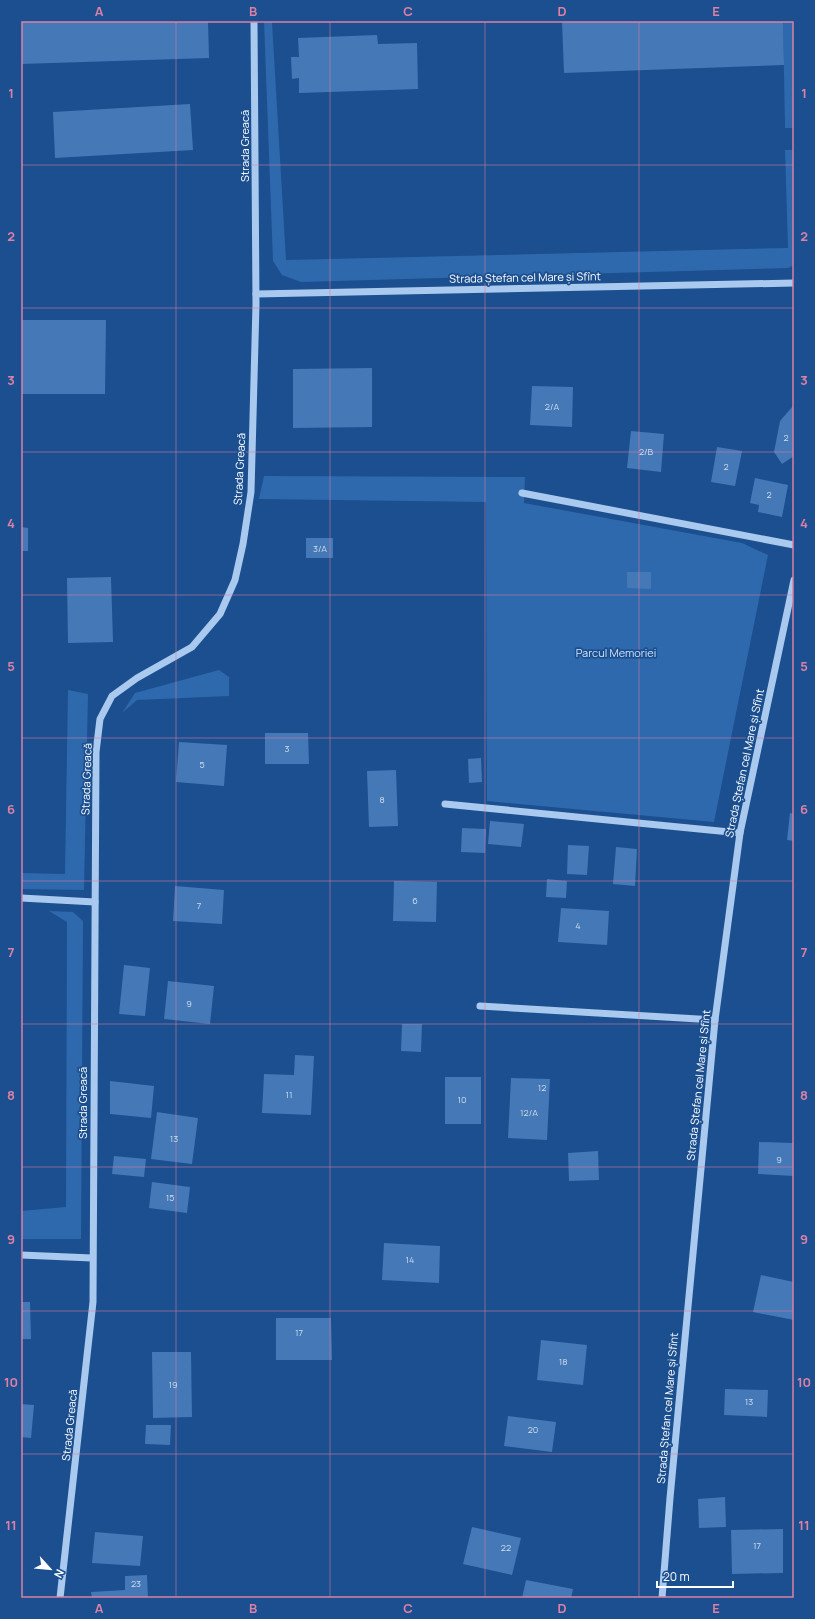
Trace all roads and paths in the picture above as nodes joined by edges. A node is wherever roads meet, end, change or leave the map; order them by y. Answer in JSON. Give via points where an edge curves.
{"nodes":[{"id":1,"x":254,"y":21,"type":"edge"},
{"id":2,"x":794,"y":282,"type":"edge"},
{"id":3,"x":256,"y":294,"type":"junction"},
{"id":4,"x":522,"y":493,"type":"dead end"},
{"id":5,"x":794,"y":544,"type":"edge"},
{"id":6,"x":794,"y":582,"type":"edge"},
{"id":7,"x":445,"y":804,"type":"dead end"},
{"id":8,"x":740,"y":834,"type":"junction"},
{"id":9,"x":21,"y":898,"type":"edge"},
{"id":10,"x":95,"y":902,"type":"junction"},
{"id":11,"x":480,"y":1006,"type":"dead end"},
{"id":12,"x":715,"y":1020,"type":"junction"},
{"id":13,"x":21,"y":1255,"type":"edge"},
{"id":14,"x":92,"y":1258,"type":"junction"},
{"id":15,"x":60,"y":1598,"type":"edge"},
{"id":16,"x":662,"y":1598,"type":"edge"}],
"edges":[{"from":1,"to":3,"type":"street","name":"Strada Greacă"},
{"from":2,"to":3,"type":"street","name":"Strada Ștefan cel Mare și Sfînt"},
{"from":3,"to":10,"type":"street","name":"Strada Greacă","via":[[251,492],[235,580],[220,614],[192,647],[136,678],[112,696],[100,719],[96,752]]},
{"from":4,"to":5,"type":"street"},
{"from":6,"to":8,"type":"street","name":"Strada Ștefan cel Mare și Sfînt"},
{"from":7,"to":8,"type":"street"},
{"from":8,"to":12,"type":"street","name":"Strada Ștefan cel Mare și Sfînt"},
{"from":9,"to":10,"type":"street"},
{"from":10,"to":14,"type":"street","name":"Strada Greacă"},
{"from":11,"to":12,"type":"street"},
{"from":12,"to":16,"type":"street","name":"Strada Ștefan cel Mare și Sfînt"},
{"from":13,"to":14,"type":"street"},
{"from":14,"to":15,"type":"street","name":"Strada Greacă","via":[[93,1302]]}]}
